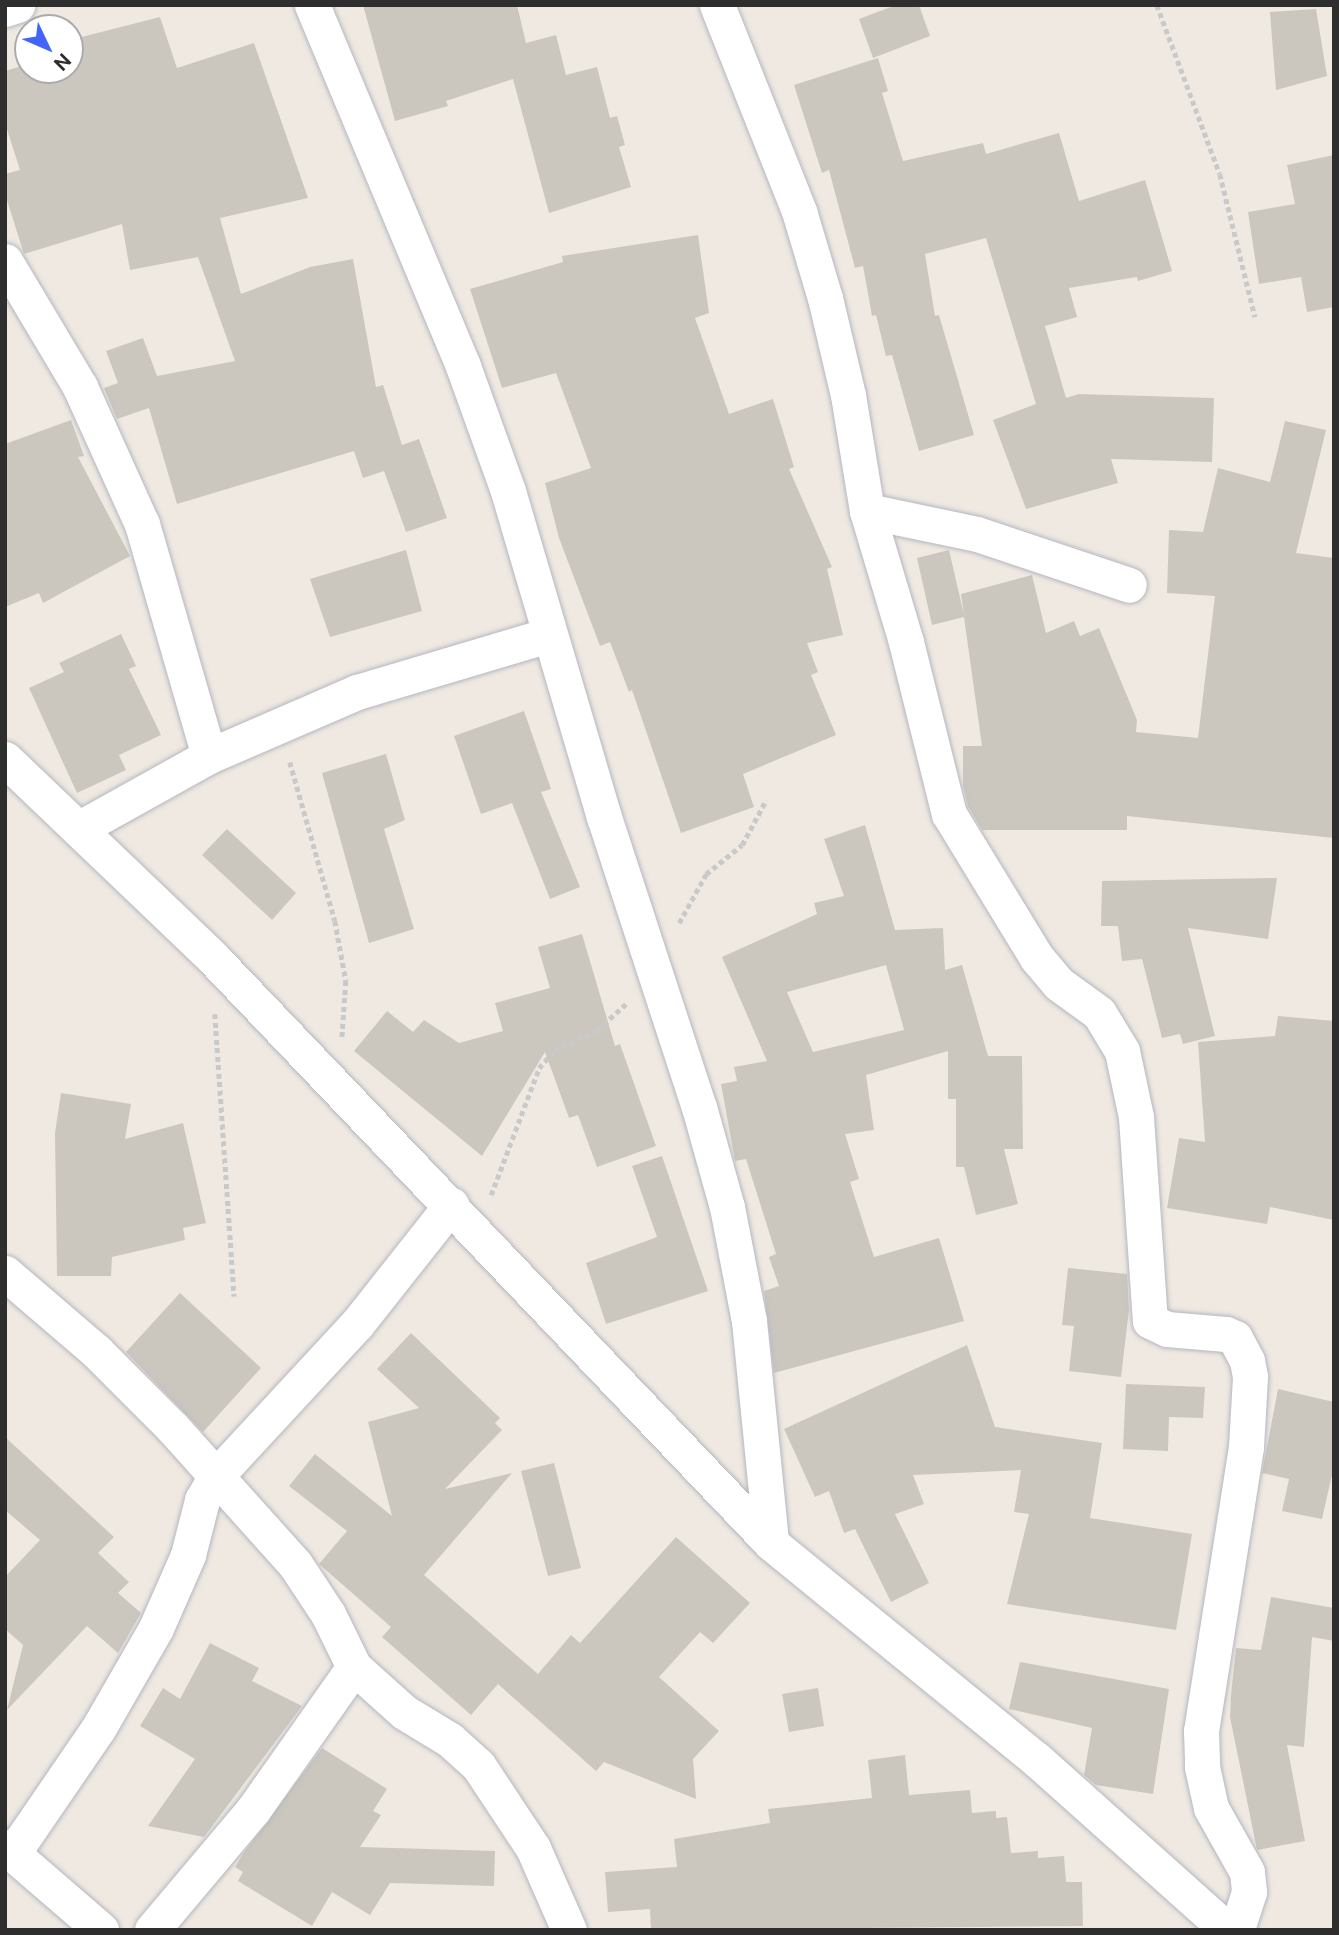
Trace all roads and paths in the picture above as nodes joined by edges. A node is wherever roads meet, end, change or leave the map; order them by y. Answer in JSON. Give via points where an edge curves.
{"nodes":[{"id":1,"x":17,"y":5,"type":"edge"},
{"id":2,"x":312,"y":5,"type":"edge"},
{"id":3,"x":718,"y":5,"type":"edge"},
{"id":4,"x":1157,"y":5,"type":"edge"},
{"id":5,"x":5,"y":9,"type":"edge"},
{"id":6,"x":5,"y":261,"type":"edge"},
{"id":7,"x":1255,"y":317,"type":"dead end"},
{"id":8,"x":867,"y":512,"type":"junction"},
{"id":9,"x":1129,"y":585,"type":"dead end"},
{"id":10,"x":548,"y":635,"type":"junction"},
{"id":11,"x":278,"y":725,"type":"junction"},
{"id":12,"x":209,"y":756,"type":"junction"},
{"id":13,"x":5,"y":759,"type":"edge"},
{"id":14,"x":766,"y":800,"type":"dead end"},
{"id":15,"x":78,"y":829,"type":"junction"},
{"id":16,"x":213,"y":958,"type":"junction"},
{"id":17,"x":653,"y":972,"type":"junction"},
{"id":18,"x":335,"y":1086,"type":"junction"},
{"id":19,"x":450,"y":1205,"type":"junction"},
{"id":20,"x":496,"y":1209,"type":"dead end"},
{"id":21,"x":5,"y":1273,"type":"edge"},
{"id":22,"x":234,"y":1296,"type":"dead end"},
{"id":23,"x":216,"y":1476,"type":"junction"},
{"id":24,"x":771,"y":1543,"type":"junction"},
{"id":25,"x":354,"y":1667,"type":"junction"},
{"id":26,"x":9,"y":1850,"type":"edge"},
{"id":27,"x":101,"y":1930,"type":"edge"},
{"id":28,"x":152,"y":1930,"type":"edge"},
{"id":29,"x":569,"y":1930,"type":"edge"},
{"id":30,"x":1227,"y":1930,"type":"edge"},
{"id":31,"x":1237,"y":1930,"type":"edge"}],
"edges":[{"from":1,"to":5,"type":"street"},
{"from":2,"to":10,"type":"street","via":[[463,366],[508,491]]},
{"from":3,"to":8,"type":"street","via":[[799,211],[825,298],[848,396]]},
{"from":4,"to":7,"type":"path","via":[[1220,174]]},
{"from":6,"to":12,"type":"street","via":[[80,387],[142,523]]},
{"from":8,"to":9,"type":"street","via":[[1039,552]]},
{"from":8,"to":31,"type":"street","via":[[906,642],[949,814],[1037,958],[1059,985],[1099,1013],[1122,1051],[1136,1117],[1150,1321],[1167,1329],[1226,1334],[1235,1338],[1247,1361],[1246,1447],[1201,1731],[1202,1767],[1211,1808],[1247,1872],[1249,1892]]},
{"from":10,"to":11,"type":"street","via":[[357,692]]},
{"from":10,"to":17,"type":"street"},
{"from":11,"to":12,"type":"street"},
{"from":11,"to":18,"type":"path","via":[[335,921],[346,981]]},
{"from":12,"to":15,"type":"street"},
{"from":13,"to":15,"type":"street"},
{"from":14,"to":17,"type":"path","via":[[742,845],[706,874]]},
{"from":15,"to":16,"type":"street"},
{"from":16,"to":18,"type":"street"},
{"from":16,"to":22,"type":"path"},
{"from":17,"to":20,"type":"path","via":[[620,1012],[597,1030],[554,1051],[539,1068],[491,1197]]},
{"from":17,"to":24,"type":"street","via":[[727,1207],[757,1386]]},
{"from":18,"to":19,"type":"street"},
{"from":19,"to":23,"type":"street","via":[[357,1324]]},
{"from":19,"to":24,"type":"street"},
{"from":21,"to":23,"type":"street","via":[[96,1350]]},
{"from":23,"to":25,"type":"street","via":[[295,1564],[328,1614]]},
{"from":23,"to":26,"type":"street","via":[[202,1500],[188,1555],[156,1628],[98,1729]]},
{"from":24,"to":30,"type":"street","via":[[1036,1759]]},
{"from":25,"to":28,"type":"street","via":[[253,1810]]},
{"from":25,"to":29,"type":"street","via":[[404,1712],[450,1740],[478,1765],[533,1848]]},
{"from":26,"to":27,"type":"street"}]}
